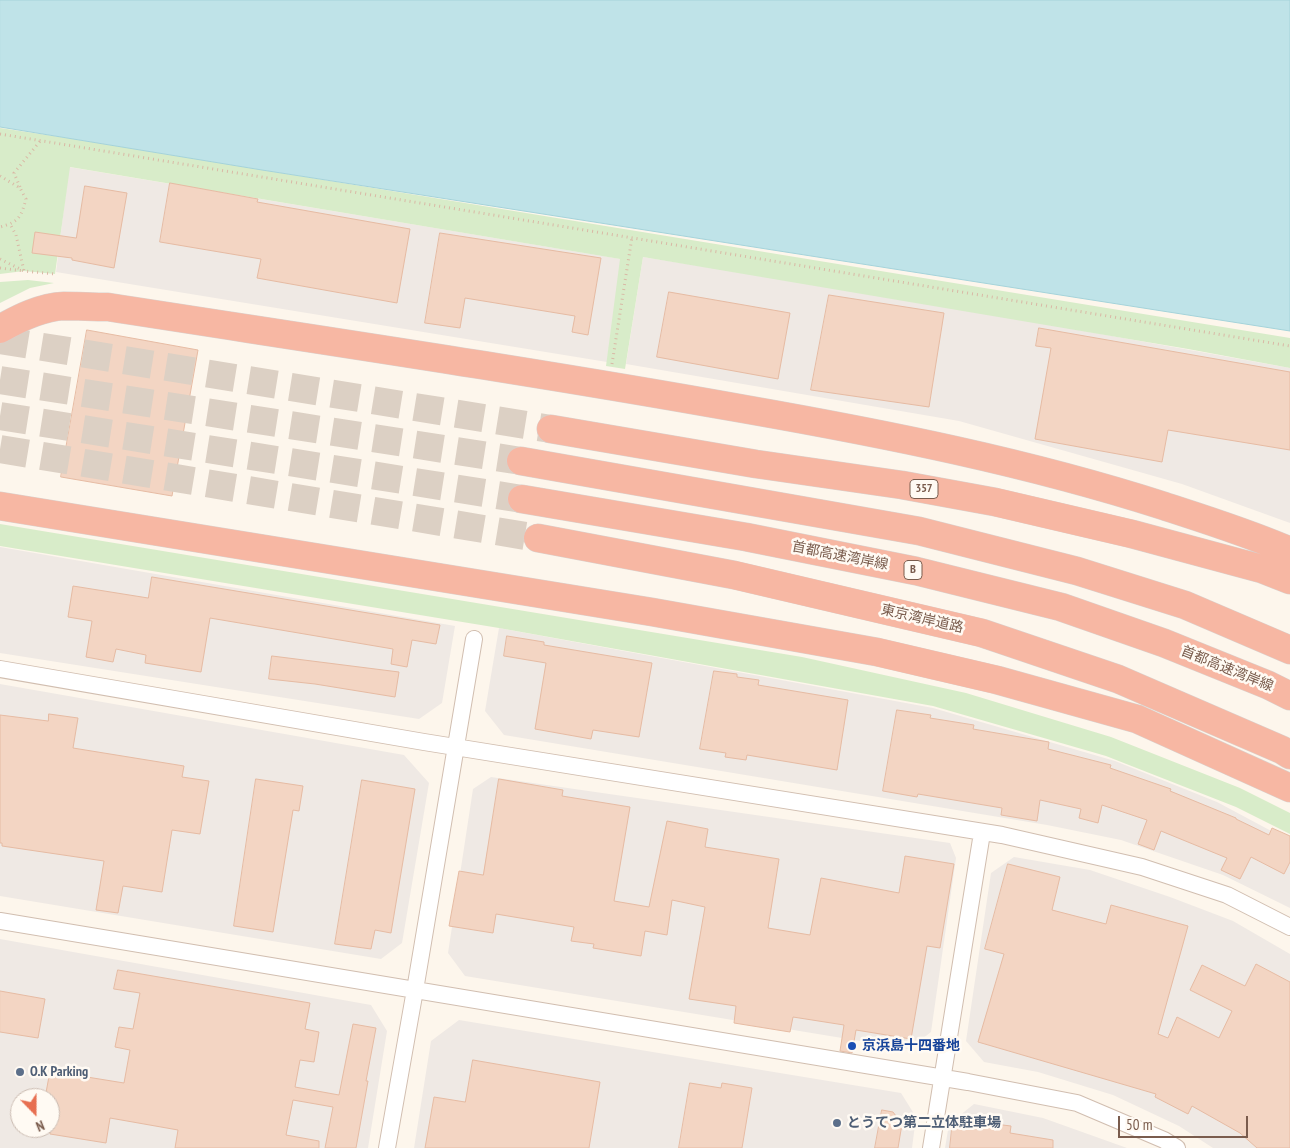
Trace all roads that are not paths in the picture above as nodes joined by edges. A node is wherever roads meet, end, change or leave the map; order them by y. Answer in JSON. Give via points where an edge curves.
{"nodes":[{"id":1,"x":108,"y":307,"type":"junction"},
{"id":2,"x":0,"y":311,"type":"edge"},
{"id":3,"x":0,"y":329,"type":"edge"},
{"id":4,"x":551,"y":429,"type":"tunnel mouth"},
{"id":5,"x":521,"y":461,"type":"tunnel mouth"},
{"id":6,"x":522,"y":499,"type":"tunnel mouth"},
{"id":7,"x":0,"y":506,"type":"edge"},
{"id":8,"x":538,"y":538,"type":"tunnel mouth"},
{"id":9,"x":1290,"y":551,"type":"edge"},
{"id":10,"x":1290,"y":580,"type":"edge"},
{"id":11,"x":474,"y":639,"type":"dead end"},
{"id":12,"x":1290,"y":650,"type":"edge"},
{"id":13,"x":0,"y":669,"type":"edge"},
{"id":14,"x":1290,"y":696,"type":"edge"},
{"id":15,"x":456,"y":748,"type":"junction"},
{"id":16,"x":1290,"y":755,"type":"edge"},
{"id":17,"x":1290,"y":788,"type":"edge"},
{"id":18,"x":982,"y":833,"type":"junction"},
{"id":19,"x":0,"y":922,"type":"edge"},
{"id":20,"x":1290,"y":927,"type":"edge"},
{"id":21,"x":416,"y":990,"type":"junction"},
{"id":22,"x":942,"y":1077,"type":"junction"},
{"id":23,"x":387,"y":1148,"type":"edge"},
{"id":24,"x":930,"y":1148,"type":"edge"},
{"id":25,"x":1177,"y":1148,"type":"edge"}],
"edges":[{"from":1,"to":2,"type":"highway","via":[[92,298],[64,294],[34,296]]},
{"from":1,"to":3,"type":"highway","via":[[62,306],[39,311]]},
{"from":1,"to":9,"type":"highway","via":[[609,385],[849,427],[1097,485],[1253,535]]},
{"from":4,"to":10,"type":"highway","number":"357","via":[[995,502],[1132,534],[1262,569]]},
{"from":5,"to":12,"type":"highway","via":[[919,531],[1077,571],[1185,605]]},
{"from":6,"to":14,"type":"highway","name":"首都高速湾岸線","number":"B","via":[[774,542],[916,571],[1052,605],[1164,644]]},
{"from":7,"to":17,"type":"highway","via":[[877,652],[997,680],[1138,719]]},
{"from":8,"to":16,"type":"highway","name":"東京湾岸道路","via":[[734,575],[982,633],[1118,679]]},
{"from":11,"to":15,"type":"street"},
{"from":13,"to":15,"type":"street"},
{"from":15,"to":18,"type":"street"},
{"from":15,"to":21,"type":"street"},
{"from":18,"to":20,"type":"street","via":[[1142,867],[1227,895]]},
{"from":18,"to":22,"type":"street"},
{"from":19,"to":21,"type":"street"},
{"from":21,"to":22,"type":"street"},
{"from":21,"to":23,"type":"street"},
{"from":22,"to":24,"type":"street"},
{"from":22,"to":25,"type":"street","via":[[1077,1102]]}]}
